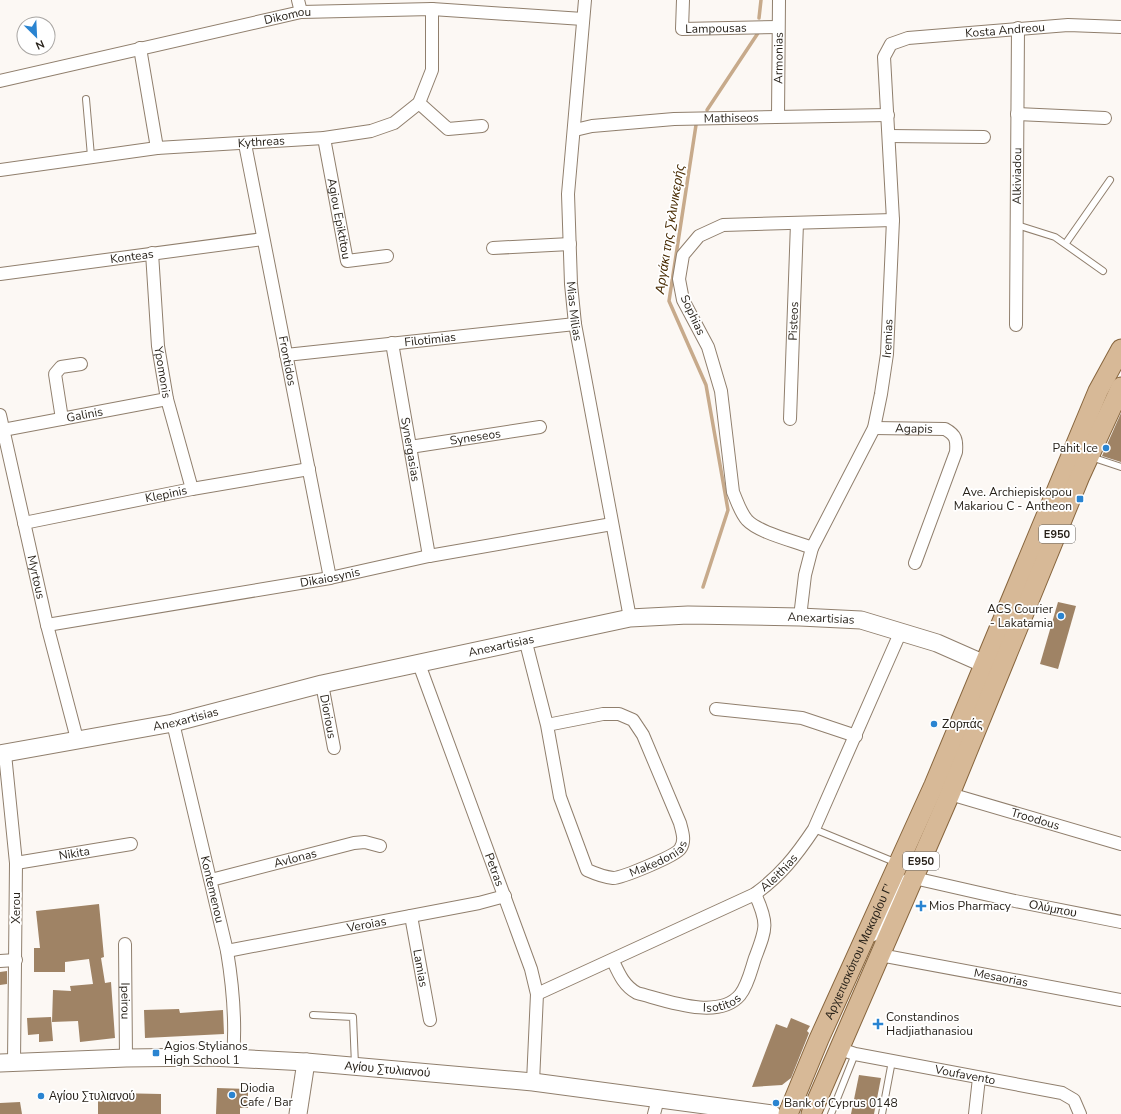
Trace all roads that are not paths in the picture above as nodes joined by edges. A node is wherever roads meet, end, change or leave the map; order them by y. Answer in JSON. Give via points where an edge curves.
{"nodes":[{"id":1,"x":298,"y":0,"type":"edge"},
{"id":2,"x":585,"y":0,"type":"edge"},
{"id":3,"x":683,"y":0,"type":"edge"},
{"id":4,"x":779,"y":0,"type":"edge"},
{"id":5,"x":432,"y":9,"type":"junction"},
{"id":6,"x":301,"y":12,"type":"junction"},
{"id":7,"x":583,"y":19,"type":"junction"},
{"id":8,"x":778,"y":27,"type":"junction"},
{"id":9,"x":1121,"y":27,"type":"edge"},
{"id":10,"x":1018,"y":28,"type":"junction"},
{"id":11,"x":891,"y":44,"type":"joint"},
{"id":12,"x":140,"y":48,"type":"junction"},
{"id":13,"x":0,"y":81,"type":"edge"},
{"id":14,"x":86,"y":99,"type":"dead end"},
{"id":15,"x":419,"y":103,"type":"junction"},
{"id":16,"x":1017,"y":114,"type":"junction"},
{"id":17,"x":888,"y":115,"type":"junction"},
{"id":18,"x":778,"y":116,"type":"junction"},
{"id":19,"x":1105,"y":118,"type":"dead end"},
{"id":20,"x":482,"y":126,"type":"dead end"},
{"id":21,"x":575,"y":130,"type":"junction"},
{"id":22,"x":889,"y":136,"type":"junction"},
{"id":23,"x":984,"y":137,"type":"dead end"},
{"id":24,"x":324,"y":138,"type":"junction"},
{"id":25,"x":245,"y":144,"type":"junction"},
{"id":26,"x":157,"y":148,"type":"junction"},
{"id":27,"x":91,"y":156,"type":"junction"},
{"id":28,"x":0,"y":170,"type":"edge"},
{"id":29,"x":1110,"y":180,"type":"dead end"},
{"id":30,"x":893,"y":220,"type":"junction"},
{"id":31,"x":797,"y":223,"type":"junction"},
{"id":32,"x":1017,"y":226,"type":"junction"},
{"id":33,"x":263,"y":240,"type":"junction"},
{"id":34,"x":570,"y":244,"type":"junction"},
{"id":35,"x":1066,"y":244,"type":"junction"},
{"id":36,"x":493,"y":248,"type":"dead end"},
{"id":37,"x":152,"y":253,"type":"junction"},
{"id":38,"x":387,"y":256,"type":"dead end"},
{"id":39,"x":1103,"y":271,"type":"dead end"},
{"id":40,"x":0,"y":274,"type":"edge"},
{"id":41,"x":575,"y":324,"type":"junction"},
{"id":42,"x":1016,"y":325,"type":"dead end"},
{"id":43,"x":392,"y":344,"type":"junction"},
{"id":44,"x":1121,"y":350,"type":"edge"},
{"id":45,"x":286,"y":355,"type":"junction"},
{"id":46,"x":81,"y":364,"type":"dead end"},
{"id":47,"x":1098,"y":391,"type":"junction"},
{"id":48,"x":1119,"y":395,"type":"edge"},
{"id":49,"x":167,"y":399,"type":"junction"},
{"id":50,"x":0,"y":415,"type":"edge"},
{"id":51,"x":62,"y":419,"type":"junction"},
{"id":52,"x":790,"y":419,"type":"dead end"},
{"id":53,"x":540,"y":427,"type":"dead end"},
{"id":54,"x":874,"y":428,"type":"junction"},
{"id":55,"x":3,"y":430,"type":"junction"},
{"id":56,"x":410,"y":447,"type":"junction"},
{"id":57,"x":1089,"y":456,"type":"junction"},
{"id":58,"x":1121,"y":467,"type":"edge"},
{"id":59,"x":309,"y":470,"type":"junction"},
{"id":60,"x":192,"y":489,"type":"junction"},
{"id":61,"x":24,"y":522,"type":"junction"},
{"id":62,"x":612,"y":524,"type":"junction"},
{"id":63,"x":812,"y":548,"type":"junction"},
{"id":64,"x":428,"y":556,"type":"junction"},
{"id":65,"x":915,"y":563,"type":"dead end"},
{"id":66,"x":330,"y":578,"type":"junction"},
{"id":67,"x":800,"y":617,"type":"junction"},
{"id":68,"x":630,"y":618,"type":"junction"},
{"id":69,"x":47,"y":625,"type":"junction"},
{"id":70,"x":901,"y":631,"type":"junction"},
{"id":71,"x":526,"y":640,"type":"junction"},
{"id":72,"x":419,"y":664,"type":"junction"},
{"id":73,"x":992,"y":668,"type":"junction"},
{"id":74,"x":322,"y":684,"type":"junction"},
{"id":75,"x":716,"y":710,"type":"dead end"},
{"id":76,"x":173,"y":723,"type":"junction"},
{"id":77,"x":547,"y":725,"type":"junction"},
{"id":78,"x":856,"y":736,"type":"junction"},
{"id":79,"x":77,"y":739,"type":"junction"},
{"id":80,"x":334,"y":748,"type":"dead end"},
{"id":81,"x":2,"y":754,"type":"edge"},
{"id":82,"x":950,"y":794,"type":"junction"},
{"id":83,"x":814,"y":829,"type":"junction"},
{"id":84,"x":132,"y":844,"type":"dead end"},
{"id":85,"x":1121,"y":844,"type":"edge"},
{"id":86,"x":380,"y":846,"type":"dead end"},
{"id":87,"x":16,"y":864,"type":"junction"},
{"id":88,"x":898,"y":864,"type":"junction"},
{"id":89,"x":914,"y":878,"type":"junction"},
{"id":90,"x":211,"y":880,"type":"junction"},
{"id":91,"x":755,"y":894,"type":"junction"},
{"id":92,"x":505,"y":896,"type":"junction"},
{"id":93,"x":411,"y":916,"type":"junction"},
{"id":94,"x":1121,"y":922,"type":"edge"},
{"id":95,"x":864,"y":938,"type":"junction"},
{"id":96,"x":124,"y":944,"type":"dead end"},
{"id":97,"x":227,"y":952,"type":"junction"},
{"id":98,"x":880,"y":955,"type":"junction"},
{"id":99,"x":16,"y":960,"type":"junction"},
{"id":100,"x":0,"y":961,"type":"edge"},
{"id":101,"x":613,"y":961,"type":"junction"},
{"id":102,"x":537,"y":994,"type":"junction"},
{"id":103,"x":1121,"y":1000,"type":"edge"},
{"id":104,"x":313,"y":1016,"type":"dead end"},
{"id":105,"x":430,"y":1020,"type":"dead end"},
{"id":106,"x":847,"y":1051,"type":"junction"},
{"id":107,"x":126,"y":1058,"type":"junction"},
{"id":108,"x":233,"y":1058,"type":"junction"},
{"id":109,"x":892,"y":1061,"type":"junction"},
{"id":110,"x":306,"y":1062,"type":"junction"},
{"id":111,"x":7,"y":1063,"type":"edge"},
{"id":112,"x":355,"y":1066,"type":"junction"},
{"id":113,"x":979,"y":1078,"type":"junction"},
{"id":114,"x":533,"y":1082,"type":"junction"},
{"id":115,"x":656,"y":1106,"type":"edge"},
{"id":116,"x":298,"y":1114,"type":"edge"},
{"id":117,"x":772,"y":1114,"type":"edge"},
{"id":118,"x":788,"y":1114,"type":"edge"},
{"id":119,"x":811,"y":1114,"type":"edge"},
{"id":120,"x":831,"y":1114,"type":"edge"},
{"id":121,"x":882,"y":1114,"type":"edge"},
{"id":122,"x":975,"y":1114,"type":"edge"},
{"id":123,"x":1080,"y":1114,"type":"edge"}],
"edges":[{"from":1,"to":6,"type":"street"},
{"from":2,"to":7,"type":"street","name":"Mias Milias"},
{"from":3,"to":8,"type":"street","name":"Lampousas","via":[[682,29]]},
{"from":4,"to":8,"type":"street","name":"Armonias"},
{"from":5,"to":6,"type":"street","name":"Dikomou"},
{"from":5,"to":7,"type":"street","name":"Dikomou"},
{"from":5,"to":15,"type":"street","name":"Kythreas","via":[[432,70]]},
{"from":6,"to":12,"type":"street","name":"Dikomou"},
{"from":7,"to":21,"type":"street","name":"Mias Milias"},
{"from":8,"to":18,"type":"street","name":"Armonias"},
{"from":9,"to":10,"type":"street","name":"Kosta Andreou","via":[[1068,25]]},
{"from":10,"to":11,"type":"street","name":"Kosta Andreou","via":[[908,38]]},
{"from":10,"to":16,"type":"street","name":"Alkiviadou"},
{"from":11,"to":17,"type":"street","name":"Iremias","via":[[884,57]]},
{"from":12,"to":13,"type":"street","name":"Dikomou"},
{"from":12,"to":26,"type":"street"},
{"from":14,"to":27,"type":"lane"},
{"from":15,"to":20,"type":"street","via":[[448,129]]},
{"from":15,"to":24,"type":"street","name":"Kythreas","via":[[394,123],[371,131]]},
{"from":16,"to":19,"type":"street"},
{"from":16,"to":32,"type":"street","name":"Alkiviadou"},
{"from":17,"to":18,"type":"street","name":"Mathiseos"},
{"from":17,"to":22,"type":"street","name":"Iremias"},
{"from":18,"to":21,"type":"street","name":"Mathiseos","via":[[656,120]]},
{"from":21,"to":34,"type":"street","name":"Mias Milias","via":[[568,194]]},
{"from":22,"to":23,"type":"street"},
{"from":22,"to":30,"type":"street","name":"Iremias"},
{"from":24,"to":25,"type":"street","name":"Kythreas"},
{"from":24,"to":38,"type":"street","name":"Agiou Epiktitou","via":[[347,261]]},
{"from":25,"to":26,"type":"street","name":"Kythreas"},
{"from":25,"to":33,"type":"street","name":"Frontidos"},
{"from":26,"to":27,"type":"street","name":"Kythreas"},
{"from":27,"to":28,"type":"street","name":"Kythreas"},
{"from":29,"to":35,"type":"lane"},
{"from":30,"to":31,"type":"street","name":"Sophias"},
{"from":30,"to":54,"type":"street","name":"Iremias","via":[[887,354]]},
{"from":31,"to":52,"type":"street","name":"Pisteos"},
{"from":31,"to":63,"type":"street","name":"Sophias","via":[[723,225],[699,236],[683,255],[679,279],[683,300],[708,347],[721,391],[733,492],[739,507],[747,520],[761,529]]},
{"from":32,"to":35,"type":"lane","via":[[1041,232]]},
{"from":32,"to":42,"type":"street","name":"Alkiviadou"},
{"from":33,"to":37,"type":"street","name":"Konteas"},
{"from":33,"to":45,"type":"street","name":"Frontidos"},
{"from":34,"to":36,"type":"street"},
{"from":34,"to":41,"type":"street","name":"Mias Milias"},
{"from":35,"to":39,"type":"lane"},
{"from":37,"to":40,"type":"street","name":"Konteas"},
{"from":37,"to":49,"type":"street","name":"Ypomonis","via":[[158,346]]},
{"from":41,"to":43,"type":"street","name":"Filotimias"},
{"from":41,"to":62,"type":"street","name":"Mias Milias"},
{"from":43,"to":45,"type":"street","name":"Filotimias"},
{"from":43,"to":56,"type":"street","name":"Synergasias"},
{"from":44,"to":47,"type":"main road","name":"Αρχιεπισκόπου Μακαρίου Γ'","number":"E950"},
{"from":45,"to":59,"type":"street","name":"Frontidos"},
{"from":46,"to":51,"type":"street","via":[[62,367],[55,374]]},
{"from":47,"to":48,"type":"street"},
{"from":47,"to":73,"type":"main road","name":"Αρχιεπισκόπου Μακαρίου Γ'","number":"E950"},
{"from":48,"to":57,"type":"main road","name":"Αρχιεπισκόπου Μακαρίου Γ'","number":"E950"},
{"from":49,"to":51,"type":"street","name":"Galinis"},
{"from":49,"to":60,"type":"street","name":"Ypomonis"},
{"from":50,"to":55,"type":"street","name":"Myrtous"},
{"from":51,"to":55,"type":"street","name":"Galinis"},
{"from":53,"to":56,"type":"street","name":"Syneseos"},
{"from":54,"to":63,"type":"street","name":"Iremias"},
{"from":54,"to":65,"type":"street","name":"Agapis","via":[[945,429],[953,434],[957,442],[956,452]]},
{"from":55,"to":61,"type":"street","name":"Myrtous"},
{"from":56,"to":64,"type":"street","name":"Synergasias"},
{"from":57,"to":58,"type":"lane"},
{"from":57,"to":73,"type":"main road","name":"Αρχιεπισκόπου Μακαρίου Γ'","number":"E950"},
{"from":59,"to":60,"type":"street","name":"Klepinis"},
{"from":59,"to":66,"type":"street","name":"Frontidos"},
{"from":60,"to":61,"type":"street","name":"Klepinis"},
{"from":61,"to":69,"type":"street","name":"Myrtous"},
{"from":62,"to":64,"type":"street","name":"Dikaiosynis"},
{"from":62,"to":68,"type":"street","name":"Mias Milias"},
{"from":63,"to":67,"type":"street","name":"Iremias","via":[[805,575]]},
{"from":64,"to":66,"type":"street","name":"Dikaiosynis"},
{"from":66,"to":69,"type":"street","name":"Dikaiosynis"},
{"from":67,"to":68,"type":"street","name":"Anexartisias","via":[[688,615]]},
{"from":67,"to":70,"type":"street","name":"Anexartisias","via":[[861,620]]},
{"from":68,"to":71,"type":"street","name":"Anexartisias"},
{"from":69,"to":79,"type":"street","name":"Myrtous"},
{"from":70,"to":73,"type":"street","name":"Anexartisias","via":[[937,643]]},
{"from":70,"to":78,"type":"street","name":"Aleithias"},
{"from":71,"to":72,"type":"street","name":"Anexartisias"},
{"from":71,"to":77,"type":"street","name":"Makedonias"},
{"from":72,"to":74,"type":"street","name":"Anexartisias"},
{"from":72,"to":92,"type":"street","name":"Petras"},
{"from":73,"to":82,"type":"main road","name":"Αρχιεπισκόπου Μακαρίου Γ'","number":"E950"},
{"from":73,"to":88,"type":"main road","name":"Αρχιεπισκόπου Μακαρίου Γ'","number":"E950"},
{"from":74,"to":76,"type":"street","name":"Anexartisias"},
{"from":74,"to":80,"type":"street","name":"Diorious"},
{"from":75,"to":78,"type":"street","via":[[802,718]]},
{"from":76,"to":79,"type":"street","name":"Anexartisias"},
{"from":76,"to":90,"type":"street","name":"Kontemenou"},
{"from":77,"to":77,"type":"street","name":"Makedonias","via":[[560,797],[587,870],[599,876],[615,878],[671,857],[680,849],[684,837],[680,823],[643,735],[633,720],[611,714]]},
{"from":78,"to":83,"type":"street","name":"Aleithias"},
{"from":79,"to":81,"type":"street","name":"Anexartisias"},
{"from":81,"to":87,"type":"street","name":"Xerou"},
{"from":82,"to":85,"type":"street","name":"Troodous"},
{"from":82,"to":89,"type":"main road","name":"Αρχιεπισκόπου Μακαρίου Γ'","number":"E950"},
{"from":83,"to":88,"type":"lane"},
{"from":83,"to":91,"type":"street","name":"Aleithias","via":[[797,856],[774,880]]},
{"from":84,"to":87,"type":"street","name":"Nikita"},
{"from":86,"to":90,"type":"street","name":"Avlonas","via":[[365,842],[354,843]]},
{"from":87,"to":99,"type":"street","name":"Xerou"},
{"from":88,"to":95,"type":"main road","name":"Αρχιεπισκόπου Μακαρίου Γ'","number":"E950"},
{"from":89,"to":94,"type":"street","name":"Ολύμπου"},
{"from":89,"to":95,"type":"street","via":[[900,887],[879,928],[871,936]]},
{"from":89,"to":98,"type":"main road","name":"Αρχιεπισκόπου Μακαρίου Γ'","number":"E950"},
{"from":90,"to":97,"type":"street","name":"Kontemenou"},
{"from":91,"to":101,"type":"street","name":"Aleithias"},
{"from":91,"to":101,"type":"street","name":"Isotitos","via":[[764,914],[764,936],[745,987],[726,1005],[705,1008],[638,994],[622,981]]},
{"from":92,"to":93,"type":"street","name":"Veroias"},
{"from":92,"to":102,"type":"street","name":"Petras","via":[[531,969]]},
{"from":93,"to":97,"type":"street","name":"Veroias"},
{"from":93,"to":105,"type":"street","name":"Lamias"},
{"from":95,"to":118,"type":"main road","name":"Αρχιεπισκόπου Μακαρίου Γ'","number":"E950"},
{"from":96,"to":107,"type":"street","name":"Ipeirou"},
{"from":97,"to":108,"type":"street","name":"Kontemenou","via":[[232,982]]},
{"from":98,"to":103,"type":"street","name":"Mesaorias"},
{"from":98,"to":106,"type":"main road","name":"Αρχιεπισκόπου Μακαρίου Γ'","number":"E950"},
{"from":99,"to":100,"type":"street"},
{"from":99,"to":111,"type":"street","name":"Xerou"},
{"from":101,"to":102,"type":"street","name":"Aleithias"},
{"from":102,"to":114,"type":"street","name":"Petras"},
{"from":104,"to":112,"type":"lane","via":[[353,1017]]},
{"from":106,"to":109,"type":"street","name":"Voufavento"},
{"from":106,"to":119,"type":"main road","name":"Αρχιεπισκόπου Μακαρίου Γ'","number":"E950"},
{"from":106,"to":120,"type":"lane"},
{"from":107,"to":108,"type":"street","name":"Αγίου Στυλιανού"},
{"from":107,"to":111,"type":"street","name":"Αγίου Στυλιανού"},
{"from":108,"to":110,"type":"street","name":"Αγίου Στυλιανού"},
{"from":109,"to":113,"type":"street","name":"Voufavento"},
{"from":109,"to":121,"type":"lane"},
{"from":110,"to":112,"type":"street","name":"Αγίου Στυλιανού"},
{"from":110,"to":116,"type":"street"},
{"from":112,"to":114,"type":"street","name":"Αγίου Στυλιανού"},
{"from":113,"to":122,"type":"street"},
{"from":113,"to":123,"type":"street","name":"Voufavento","via":[[1062,1093],[1074,1100]]},
{"from":114,"to":115,"type":"street","name":"Αγίου Στυλιανού"},
{"from":115,"to":117,"type":"street","name":"Αγίου Στυλιανού"}]}
